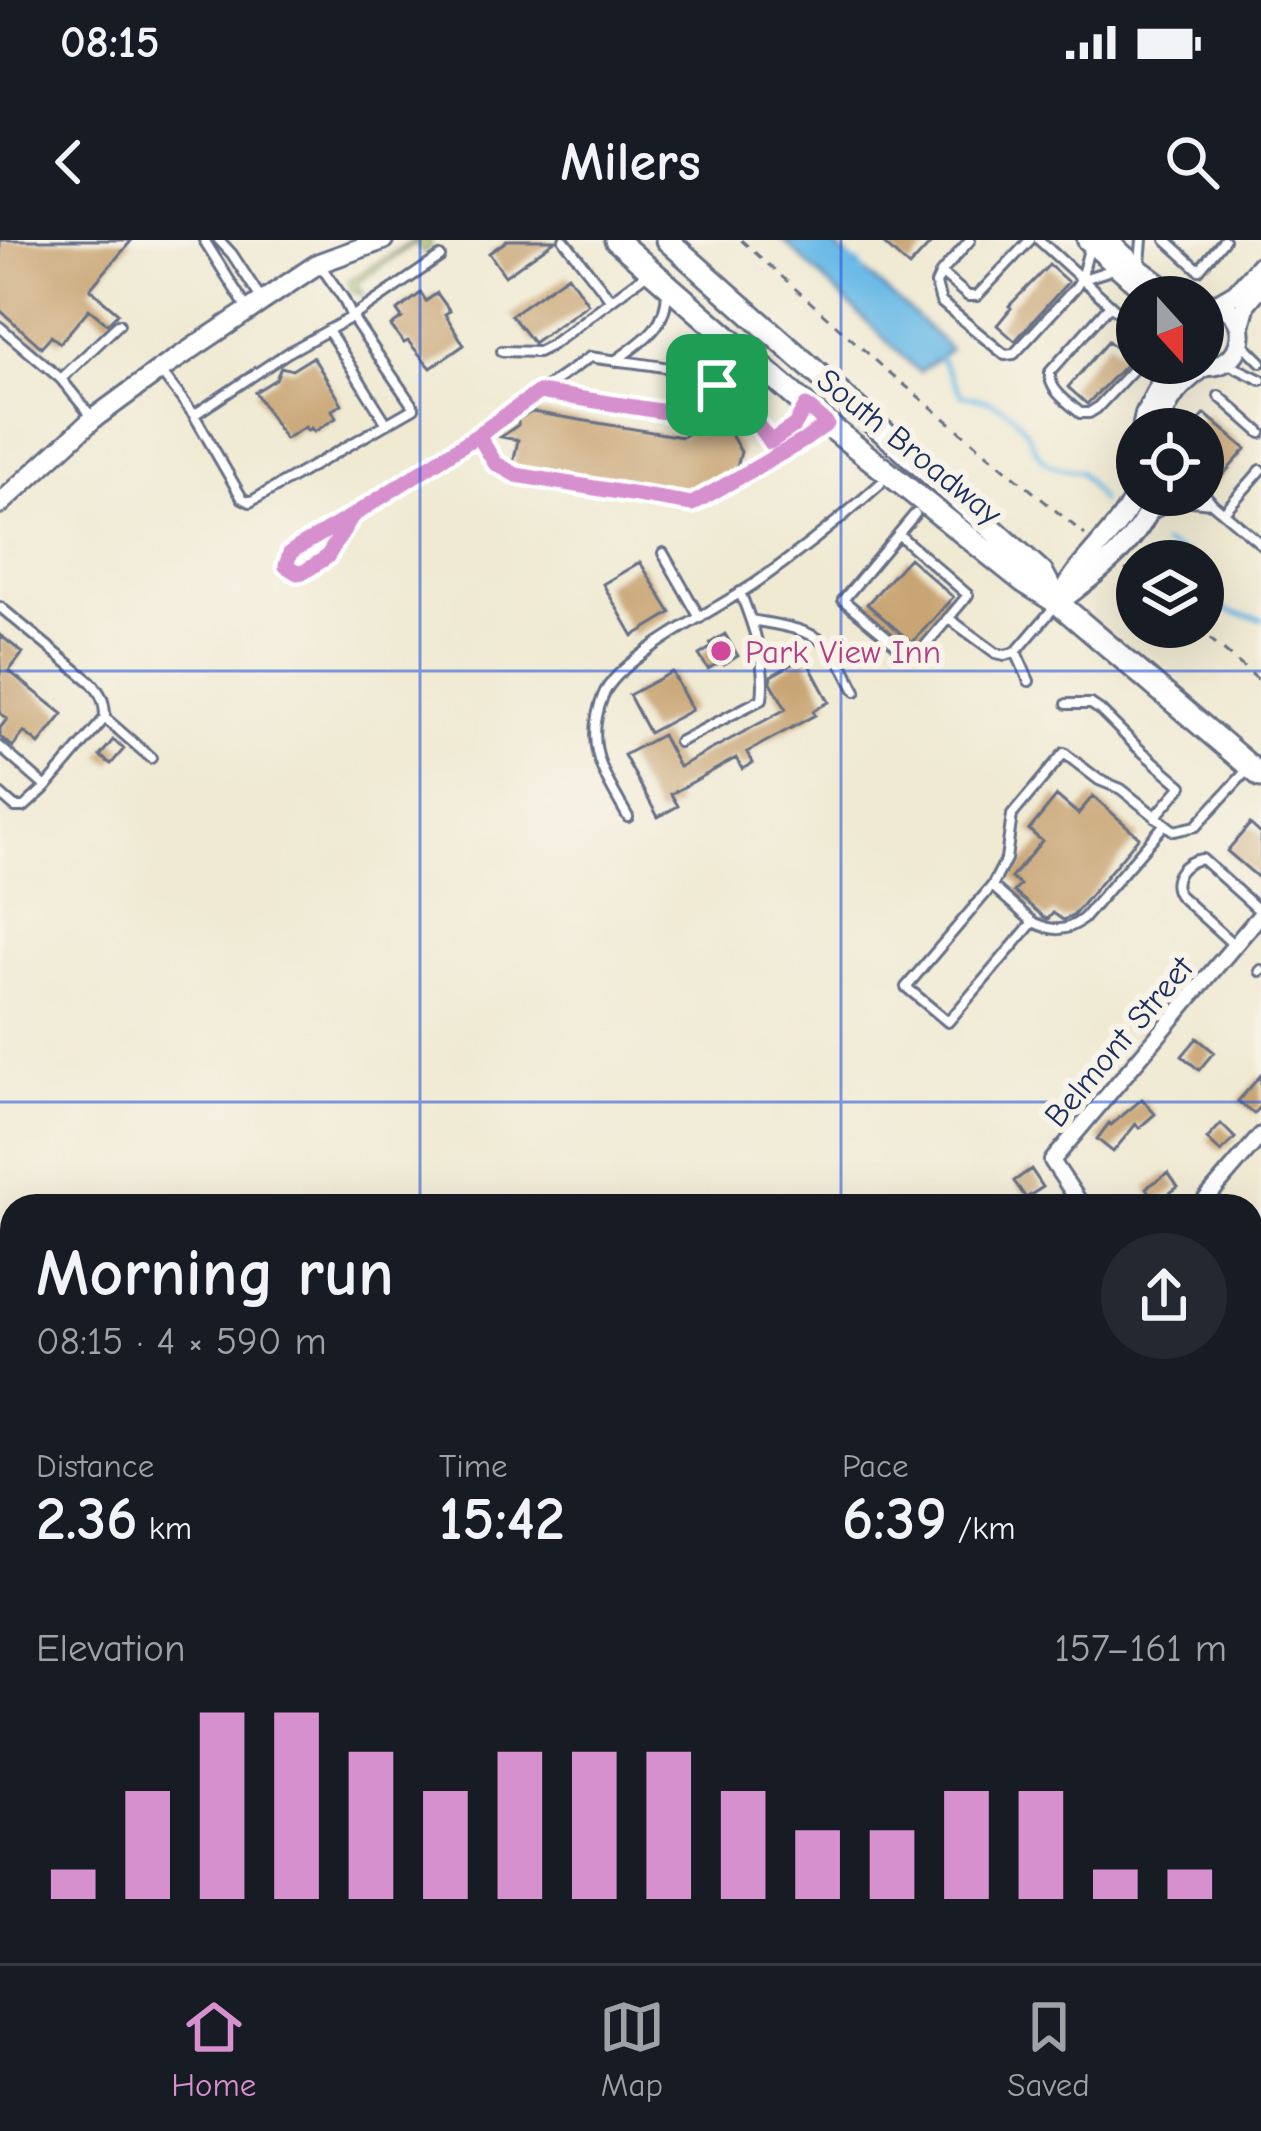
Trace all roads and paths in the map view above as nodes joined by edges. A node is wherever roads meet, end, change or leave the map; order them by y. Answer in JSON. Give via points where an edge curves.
{"nodes":[{"id":1,"x":204,"y":240,"type":"edge"},
{"id":2,"x":219,"y":240,"type":"edge"},
{"id":3,"x":340,"y":240,"type":"edge"},
{"id":4,"x":383,"y":240,"type":"edge"},
{"id":5,"x":564,"y":240,"type":"edge"},
{"id":6,"x":616,"y":240,"type":"edge"},
{"id":7,"x":667,"y":240,"type":"edge"},
{"id":8,"x":741,"y":240,"type":"edge"},
{"id":9,"x":970,"y":240,"type":"edge"},
{"id":10,"x":1034,"y":240,"type":"edge"},
{"id":11,"x":1142,"y":240,"type":"edge"},
{"id":12,"x":1166,"y":240,"type":"edge"},
{"id":13,"x":1224,"y":240,"type":"edge"},
{"id":14,"x":1101,"y":241,"type":"edge"},
{"id":15,"x":440,"y":257,"type":"dead end"},
{"id":16,"x":320,"y":263,"type":"junction"},
{"id":17,"x":1261,"y":265,"type":"edge"},
{"id":18,"x":1118,"y":269,"type":"junction"},
{"id":19,"x":1141,"y":270,"type":"junction"},
{"id":20,"x":941,"y":272,"type":"junction"},
{"id":21,"x":659,"y":276,"type":"junction"},
{"id":22,"x":1126,"y":276,"type":"edge"},
{"id":23,"x":1149,"y":276,"type":"edge"},
{"id":24,"x":1081,"y":279,"type":"junction"},
{"id":25,"x":1261,"y":285,"type":"edge"},
{"id":26,"x":1224,"y":298,"type":"edge"},
{"id":27,"x":611,"y":300,"type":"junction"},
{"id":28,"x":1109,"y":304,"type":"junction"},
{"id":29,"x":256,"y":306,"type":"junction"},
{"id":30,"x":1116,"y":310,"type":"edge"},
{"id":31,"x":1224,"y":310,"type":"edge"},
{"id":32,"x":352,"y":317,"type":"junction"},
{"id":33,"x":119,"y":324,"type":"dead end"},
{"id":34,"x":0,"y":327,"type":"edge"},
{"id":35,"x":328,"y":330,"type":"junction"},
{"id":36,"x":1240,"y":333,"type":"junction"},
{"id":37,"x":502,"y":351,"type":"dead end"},
{"id":38,"x":614,"y":362,"type":"junction"},
{"id":39,"x":1261,"y":362,"type":"edge"},
{"id":40,"x":1225,"y":363,"type":"joint"},
{"id":41,"x":160,"y":370,"type":"junction"},
{"id":42,"x":61,"y":379,"type":"junction"},
{"id":43,"x":1261,"y":380,"type":"edge"},
{"id":44,"x":1119,"y":384,"type":"edge"},
{"id":45,"x":717,"y":385,"type":"junction"},
{"id":46,"x":539,"y":392,"type":"junction"},
{"id":47,"x":1219,"y":396,"type":"dead end"},
{"id":48,"x":806,"y":406,"type":"junction"},
{"id":49,"x":194,"y":415,"type":"junction"},
{"id":50,"x":92,"y":418,"type":"junction"},
{"id":51,"x":387,"y":424,"type":"junction"},
{"id":52,"x":827,"y":424,"type":"junction"},
{"id":53,"x":1261,"y":433,"type":"edge"},
{"id":54,"x":478,"y":435,"type":"junction"},
{"id":55,"x":770,"y":442,"type":"junction"},
{"id":56,"x":780,"y":454,"type":"junction"},
{"id":57,"x":1261,"y":470,"type":"edge"},
{"id":58,"x":880,"y":484,"type":"dead end"},
{"id":59,"x":0,"y":504,"type":"edge"},
{"id":60,"x":1224,"y":512,"type":"joint"},
{"id":61,"x":915,"y":514,"type":"dead end"},
{"id":62,"x":352,"y":516,"type":"junction"},
{"id":63,"x":1122,"y":516,"type":"edge"},
{"id":64,"x":1148,"y":517,"type":"edge"},
{"id":65,"x":898,"y":534,"type":"junction"},
{"id":66,"x":1089,"y":538,"type":"dead end"},
{"id":67,"x":1259,"y":539,"type":"edge"},
{"id":68,"x":663,"y":553,"type":"dead end"},
{"id":69,"x":740,"y":592,"type":"junction"},
{"id":70,"x":1058,"y":603,"type":"junction"},
{"id":71,"x":0,"y":608,"type":"edge"},
{"id":72,"x":700,"y":618,"type":"junction"},
{"id":73,"x":949,"y":618,"type":"junction"},
{"id":74,"x":751,"y":620,"type":"junction"},
{"id":75,"x":1221,"y":648,"type":"edge"},
{"id":76,"x":1016,"y":652,"type":"junction"},
{"id":77,"x":1029,"y":681,"type":"dead end"},
{"id":78,"x":1261,"y":682,"type":"edge"},
{"id":79,"x":856,"y":691,"type":"dead end"},
{"id":80,"x":1067,"y":704,"type":"dead end"},
{"id":81,"x":105,"y":718,"type":"junction"},
{"id":82,"x":679,"y":742,"type":"dead end"},
{"id":83,"x":0,"y":747,"type":"edge"},
{"id":84,"x":152,"y":758,"type":"dead end"},
{"id":85,"x":1256,"y":771,"type":"edge"},
{"id":86,"x":46,"y":788,"type":"junction"},
{"id":87,"x":0,"y":794,"type":"edge"},
{"id":88,"x":628,"y":817,"type":"dead end"},
{"id":89,"x":1155,"y":817,"type":"junction"},
{"id":90,"x":1164,"y":825,"type":"junction"},
{"id":91,"x":992,"y":886,"type":"junction"},
{"id":92,"x":1261,"y":913,"type":"edge"},
{"id":93,"x":1033,"y":922,"type":"junction"},
{"id":94,"x":1234,"y":945,"type":"junction"},
{"id":95,"x":1261,"y":1135,"type":"edge"},
{"id":96,"x":1074,"y":1194,"type":"edge"},
{"id":97,"x":1209,"y":1194,"type":"edge"}],
"edges":[{"from":1,"to":29,"type":"lane"},
{"from":2,"to":29,"type":"lane"},
{"from":3,"to":16,"type":"main road"},
{"from":4,"to":16,"type":"main road"},
{"from":5,"to":27,"type":"lane"},
{"from":6,"to":21,"type":"main road","name":"South Broadway"},
{"from":7,"to":70,"type":"main road","name":"South Broadway","via":[[1042,573]]},
{"from":8,"to":66,"type":"path"},
{"from":9,"to":20,"type":"lane"},
{"from":10,"to":20,"type":"lane","via":[[977,296]]},
{"from":10,"to":24,"type":"lane"},
{"from":11,"to":19,"type":"lane"},
{"from":12,"to":13,"type":"lane","via":[[1199,270]]},
{"from":14,"to":18,"type":"main road"},
{"from":14,"to":19,"type":"main road"},
{"from":14,"to":24,"type":"lane"},
{"from":15,"to":32,"type":"lane"},
{"from":16,"to":29,"type":"main road"},
{"from":16,"to":32,"type":"lane"},
{"from":17,"to":26,"type":"main road"},
{"from":18,"to":22,"type":"main road"},
{"from":18,"to":24,"type":"lane"},
{"from":19,"to":23,"type":"main road"},
{"from":20,"to":24,"type":"lane","via":[[941,302],[1005,355]]},
{"from":21,"to":27,"type":"lane"},
{"from":21,"to":38,"type":"lane","via":[[663,318]]},
{"from":21,"to":48,"type":"main road","name":"South Broadway"},
{"from":24,"to":28,"type":"lane"},
{"from":25,"to":36,"type":"main road","via":[[1246,303]]},
{"from":27,"to":37,"type":"lane","via":[[538,352]]},
{"from":28,"to":30,"type":"lane"},
{"from":28,"to":44,"type":"lane","via":[[1049,381],[1080,413],[1097,408]]},
{"from":29,"to":41,"type":"main road"},
{"from":31,"to":36,"type":"main road","via":[[1236,316]]},
{"from":32,"to":35,"type":"lane"},
{"from":32,"to":51,"type":"lane","via":[[414,408]]},
{"from":33,"to":42,"type":"lane"},
{"from":34,"to":42,"type":"lane"},
{"from":35,"to":49,"type":"lane"},
{"from":35,"to":51,"type":"lane"},
{"from":36,"to":39,"type":"lane"},
{"from":36,"to":40,"type":"main road"},
{"from":38,"to":45,"type":"lane"},
{"from":38,"to":46,"type":"lane","via":[[590,357]]},
{"from":40,"to":43,"type":"lane"},
{"from":41,"to":49,"type":"lane"},
{"from":41,"to":50,"type":"main road"},
{"from":42,"to":50,"type":"lane"},
{"from":45,"to":46,"type":"lane","via":[[666,412]]},
{"from":45,"to":55,"type":"lane"},
{"from":46,"to":54,"type":"lane"},
{"from":47,"to":53,"type":"lane"},
{"from":48,"to":52,"type":"main road","name":"South Broadway"},
{"from":48,"to":55,"type":"lane"},
{"from":49,"to":51,"type":"lane","via":[[250,502]]},
{"from":50,"to":59,"type":"main road"},
{"from":52,"to":56,"type":"lane"},
{"from":52,"to":70,"type":"main road","name":"South Broadway"},
{"from":54,"to":56,"type":"lane","via":[[507,472],[692,504]]},
{"from":54,"to":62,"type":"lane"},
{"from":55,"to":56,"type":"lane"},
{"from":57,"to":60,"type":"lane"},
{"from":58,"to":69,"type":"lane"},
{"from":60,"to":67,"type":"lane"},
{"from":61,"to":65,"type":"lane"},
{"from":62,"to":62,"type":"lane","via":[[290,553],[286,566],[304,572],[327,557]]},
{"from":63,"to":70,"type":"main road"},
{"from":64,"to":70,"type":"main road","via":[[1114,559]]},
{"from":65,"to":73,"type":"lane","via":[[968,595]]},
{"from":65,"to":73,"type":"lane","via":[[843,600],[908,654],[919,653]]},
{"from":68,"to":72,"type":"lane"},
{"from":69,"to":72,"type":"lane"},
{"from":69,"to":74,"type":"lane"},
{"from":70,"to":76,"type":"lane"},
{"from":70,"to":85,"type":"main road","name":"South Broadway"},
{"from":71,"to":81,"type":"lane","via":[[92,682]]},
{"from":72,"to":88,"type":"lane","via":[[629,663],[604,693],[594,749]]},
{"from":73,"to":76,"type":"lane","via":[[996,653]]},
{"from":74,"to":79,"type":"lane","via":[[825,643]]},
{"from":74,"to":82,"type":"lane","via":[[762,699]]},
{"from":75,"to":78,"type":"path"},
{"from":76,"to":77,"type":"lane"},
{"from":80,"to":89,"type":"lane","via":[[1100,710],[1182,786]]},
{"from":81,"to":84,"type":"lane"},
{"from":81,"to":86,"type":"lane"},
{"from":83,"to":86,"type":"lane"},
{"from":85,"to":90,"type":"lane","via":[[1196,826]]},
{"from":86,"to":87,"type":"lane","via":[[24,807]]},
{"from":89,"to":90,"type":"lane"},
{"from":89,"to":91,"type":"lane","via":[[1064,753],[1012,815],[1006,859]]},
{"from":90,"to":93,"type":"lane","via":[[1072,928]]},
{"from":91,"to":93,"type":"lane"},
{"from":91,"to":93,"type":"lane","via":[[906,987],[948,1022]]},
{"from":92,"to":94,"type":"street","name":"Belmont Street"},
{"from":92,"to":94,"type":"lane","via":[[1202,859],[1180,871],[1179,895]]},
{"from":94,"to":96,"type":"street","name":"Belmont Street","via":[[1052,1161]]},
{"from":95,"to":97,"type":"street"}]}
